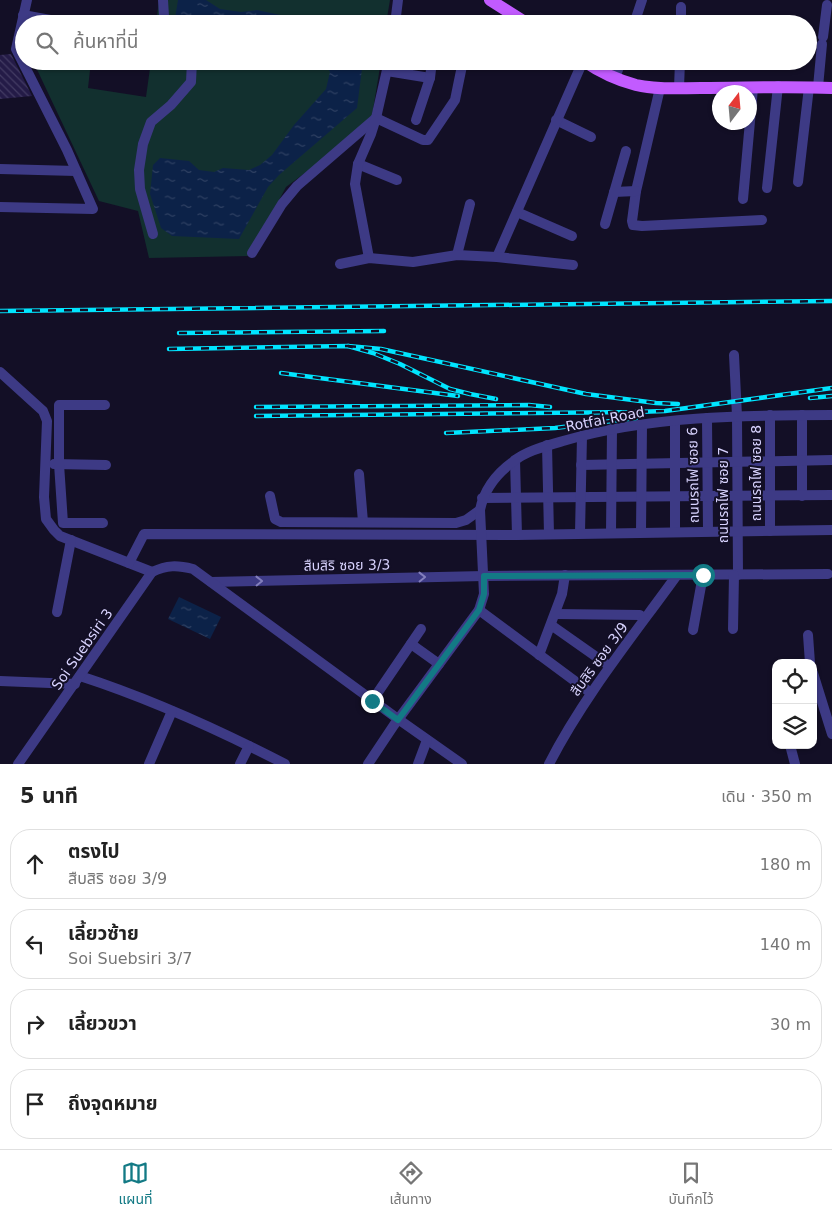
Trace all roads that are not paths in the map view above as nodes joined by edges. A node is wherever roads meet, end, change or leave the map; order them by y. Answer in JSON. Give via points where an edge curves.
{"nodes":[{"id":1,"x":27,"y":0,"type":"edge"},
{"id":2,"x":163,"y":0,"type":"edge"},
{"id":3,"x":398,"y":0,"type":"edge"},
{"id":4,"x":490,"y":0,"type":"edge"},
{"id":5,"x":642,"y":0,"type":"edge"},
{"id":6,"x":827,"y":5,"type":"dead end"},
{"id":7,"x":681,"y":7,"type":"dead end"},
{"id":8,"x":24,"y":15,"type":"edge"},
{"id":9,"x":164,"y":15,"type":"edge"},
{"id":10,"x":396,"y":15,"type":"edge"},
{"id":11,"x":514,"y":15,"type":"edge"},
{"id":12,"x":637,"y":15,"type":"edge"},
{"id":13,"x":681,"y":15,"type":"edge"},
{"id":14,"x":817,"y":66,"type":"edge"},
{"id":15,"x":26,"y":70,"type":"edge"},
{"id":16,"x":192,"y":70,"type":"edge"},
{"id":17,"x":387,"y":70,"type":"edge"},
{"id":18,"x":402,"y":70,"type":"edge"},
{"id":19,"x":431,"y":70,"type":"edge"},
{"id":20,"x":461,"y":70,"type":"edge"},
{"id":21,"x":579,"y":70,"type":"edge"},
{"id":22,"x":597,"y":70,"type":"edge"},
{"id":23,"x":618,"y":70,"type":"edge"},
{"id":24,"x":680,"y":70,"type":"edge"},
{"id":25,"x":816,"y":70,"type":"edge"},
{"id":26,"x":430,"y":78,"type":"junction"},
{"id":27,"x":615,"y":78,"type":"junction"},
{"id":28,"x":778,"y":86,"type":"junction"},
{"id":29,"x":813,"y":87,"type":"junction"},
{"id":30,"x":660,"y":88,"type":"junction"},
{"id":31,"x":679,"y":88,"type":"junction"},
{"id":32,"x":712,"y":88,"type":"edge"},
{"id":33,"x":757,"y":88,"type":"edge"},
{"id":34,"x":832,"y":88,"type":"edge"},
{"id":35,"x":376,"y":118,"type":"junction"},
{"id":36,"x":416,"y":120,"type":"dead end"},
{"id":37,"x":556,"y":120,"type":"junction"},
{"id":38,"x":749,"y":130,"type":"edge"},
{"id":39,"x":591,"y":137,"type":"dead end"},
{"id":40,"x":626,"y":151,"type":"dead end"},
{"id":41,"x":358,"y":164,"type":"junction"},
{"id":42,"x":0,"y":169,"type":"edge"},
{"id":43,"x":76,"y":171,"type":"junction"},
{"id":44,"x":397,"y":180,"type":"dead end"},
{"id":45,"x":798,"y":182,"type":"dead end"},
{"id":46,"x":767,"y":188,"type":"dead end"},
{"id":47,"x":636,"y":191,"type":"junction"},
{"id":48,"x":614,"y":192,"type":"junction"},
{"id":49,"x":743,"y":199,"type":"dead end"},
{"id":50,"x":470,"y":204,"type":"dead end"},
{"id":51,"x":0,"y":207,"type":"edge"},
{"id":52,"x":517,"y":212,"type":"junction"},
{"id":53,"x":762,"y":220,"type":"dead end"},
{"id":54,"x":605,"y":224,"type":"dead end"},
{"id":55,"x":152,"y":234,"type":"dead end"},
{"id":56,"x":572,"y":236,"type":"dead end"},
{"id":57,"x":252,"y":253,"type":"dead end"},
{"id":58,"x":457,"y":255,"type":"junction"},
{"id":59,"x":497,"y":257,"type":"junction"},
{"id":60,"x":369,"y":258,"type":"junction"},
{"id":61,"x":340,"y":264,"type":"dead end"},
{"id":62,"x":573,"y":265,"type":"dead end"},
{"id":63,"x":734,"y":356,"type":"dead end"},
{"id":64,"x":0,"y":372,"type":"edge"},
{"id":65,"x":106,"y":405,"type":"dead end"},
{"id":66,"x":770,"y":415,"type":"junction"},
{"id":67,"x":802,"y":415,"type":"junction"},
{"id":68,"x":832,"y":415,"type":"edge"},
{"id":69,"x":737,"y":416,"type":"junction"},
{"id":70,"x":707,"y":418,"type":"junction"},
{"id":71,"x":675,"y":422,"type":"junction"},
{"id":72,"x":642,"y":425,"type":"junction"},
{"id":73,"x":612,"y":429,"type":"junction"},
{"id":74,"x":582,"y":436,"type":"junction"},
{"id":75,"x":548,"y":446,"type":"junction"},
{"id":76,"x":515,"y":460,"type":"junction"},
{"id":77,"x":770,"y":460,"type":"junction"},
{"id":78,"x":802,"y":460,"type":"junction"},
{"id":79,"x":832,"y":460,"type":"edge"},
{"id":80,"x":737,"y":461,"type":"junction"},
{"id":81,"x":707,"y":462,"type":"junction"},
{"id":82,"x":675,"y":463,"type":"junction"},
{"id":83,"x":45,"y":464,"type":"junction"},
{"id":84,"x":59,"y":464,"type":"junction"},
{"id":85,"x":612,"y":464,"type":"junction"},
{"id":86,"x":642,"y":464,"type":"junction"},
{"id":87,"x":106,"y":465,"type":"dead end"},
{"id":88,"x":581,"y":465,"type":"junction"},
{"id":89,"x":359,"y":474,"type":"dead end"},
{"id":90,"x":832,"y":495,"type":"edge"},
{"id":91,"x":270,"y":496,"type":"dead end"},
{"id":92,"x":641,"y":496,"type":"junction"},
{"id":93,"x":675,"y":496,"type":"junction"},
{"id":94,"x":707,"y":496,"type":"junction"},
{"id":95,"x":737,"y":496,"type":"junction"},
{"id":96,"x":770,"y":496,"type":"junction"},
{"id":97,"x":802,"y":496,"type":"junction"},
{"id":98,"x":580,"y":497,"type":"junction"},
{"id":99,"x":612,"y":497,"type":"junction"},
{"id":100,"x":482,"y":498,"type":"junction"},
{"id":101,"x":516,"y":498,"type":"junction"},
{"id":102,"x":548,"y":498,"type":"junction"},
{"id":103,"x":480,"y":510,"type":"junction"},
{"id":104,"x":363,"y":522,"type":"junction"},
{"id":105,"x":103,"y":523,"type":"dead end"},
{"id":106,"x":832,"y":530,"type":"edge"},
{"id":107,"x":675,"y":531,"type":"junction"},
{"id":108,"x":708,"y":531,"type":"junction"},
{"id":109,"x":737,"y":531,"type":"junction"},
{"id":110,"x":770,"y":531,"type":"junction"},
{"id":111,"x":641,"y":532,"type":"junction"},
{"id":112,"x":611,"y":533,"type":"junction"},
{"id":113,"x":481,"y":534,"type":"junction"},
{"id":114,"x":548,"y":534,"type":"junction"},
{"id":115,"x":580,"y":534,"type":"junction"},
{"id":116,"x":517,"y":535,"type":"junction"},
{"id":117,"x":71,"y":540,"type":"junction"},
{"id":118,"x":129,"y":563,"type":"junction"},
{"id":119,"x":152,"y":572,"type":"junction"},
{"id":120,"x":828,"y":574,"type":"dead end"},
{"id":121,"x":565,"y":575,"type":"junction"},
{"id":122,"x":677,"y":575,"type":"junction"},
{"id":123,"x":703,"y":575,"type":"junction"},
{"id":124,"x":736,"y":575,"type":"junction"},
{"id":125,"x":484,"y":576,"type":"junction"},
{"id":126,"x":210,"y":582,"type":"junction"},
{"id":127,"x":479,"y":610,"type":"junction"},
{"id":128,"x":57,"y":612,"type":"dead end"},
{"id":129,"x":555,"y":614,"type":"junction"},
{"id":130,"x":640,"y":615,"type":"dead end"},
{"id":131,"x":551,"y":625,"type":"junction"},
{"id":132,"x":421,"y":629,"type":"dead end"},
{"id":133,"x":734,"y":629,"type":"dead end"},
{"id":134,"x":693,"y":630,"type":"dead end"},
{"id":135,"x":808,"y":635,"type":"dead end"},
{"id":136,"x":411,"y":644,"type":"junction"},
{"id":137,"x":540,"y":655,"type":"junction"},
{"id":138,"x":810,"y":659,"type":"edge"},
{"id":139,"x":605,"y":663,"type":"dead end"},
{"id":140,"x":439,"y":664,"type":"junction"},
{"id":141,"x":77,"y":680,"type":"junction"},
{"id":142,"x":0,"y":681,"type":"edge"},
{"id":143,"x":817,"y":686,"type":"edge"},
{"id":144,"x":591,"y":693,"type":"junction"},
{"id":145,"x":372,"y":701,"type":"junction"},
{"id":146,"x":172,"y":711,"type":"junction"},
{"id":147,"x":398,"y":720,"type":"junction"},
{"id":148,"x":832,"y":734,"type":"edge"},
{"id":149,"x":427,"y":740,"type":"junction"},
{"id":150,"x":249,"y":746,"type":"junction"},
{"id":151,"x":791,"y":749,"type":"edge"},
{"id":152,"x":18,"y":764,"type":"edge"},
{"id":153,"x":149,"y":764,"type":"edge"},
{"id":154,"x":240,"y":764,"type":"edge"},
{"id":155,"x":285,"y":764,"type":"edge"},
{"id":156,"x":368,"y":764,"type":"edge"},
{"id":157,"x":418,"y":764,"type":"edge"},
{"id":158,"x":462,"y":764,"type":"edge"},
{"id":159,"x":549,"y":764,"type":"edge"},
{"id":160,"x":795,"y":764,"type":"edge"}],
"edges":[{"from":1,"to":8,"type":"street"},
{"from":2,"to":9,"type":"street"},
{"from":3,"to":10,"type":"street"},
{"from":4,"to":11,"type":"main road"},
{"from":5,"to":12,"type":"street"},
{"from":6,"to":14,"type":"street"},
{"from":7,"to":13,"type":"street"},
{"from":15,"to":43,"type":"street"},
{"from":16,"to":55,"type":"street","via":[[191,82],[151,122],[143,144],[140,189]]},
{"from":17,"to":35,"type":"street"},
{"from":18,"to":26,"type":"street"},
{"from":19,"to":26,"type":"street"},
{"from":20,"to":35,"type":"street","via":[[455,100],[428,140]]},
{"from":21,"to":37,"type":"street"},
{"from":22,"to":27,"type":"main road"},
{"from":23,"to":27,"type":"street"},
{"from":24,"to":31,"type":"street"},
{"from":25,"to":29,"type":"street"},
{"from":26,"to":36,"type":"street"},
{"from":27,"to":30,"type":"main road"},
{"from":28,"to":29,"type":"main road"},
{"from":28,"to":33,"type":"main road"},
{"from":28,"to":46,"type":"street"},
{"from":29,"to":34,"type":"main road"},
{"from":29,"to":45,"type":"street"},
{"from":30,"to":31,"type":"main road"},
{"from":30,"to":47,"type":"street"},
{"from":31,"to":32,"type":"main road"},
{"from":35,"to":41,"type":"street"},
{"from":35,"to":57,"type":"street","via":[[297,186]]},
{"from":37,"to":39,"type":"street"},
{"from":37,"to":52,"type":"street"},
{"from":38,"to":49,"type":"street"},
{"from":40,"to":48,"type":"street"},
{"from":41,"to":44,"type":"street"},
{"from":41,"to":60,"type":"street","via":[[355,184]]},
{"from":42,"to":43,"type":"street"},
{"from":43,"to":51,"type":"street","via":[[93,209]]},
{"from":47,"to":48,"type":"street"},
{"from":47,"to":53,"type":"street","via":[[632,221],[636,226]]},
{"from":48,"to":54,"type":"street"},
{"from":50,"to":58,"type":"street"},
{"from":52,"to":56,"type":"street"},
{"from":52,"to":59,"type":"street"},
{"from":58,"to":59,"type":"street"},
{"from":58,"to":60,"type":"street","via":[[413,262]]},
{"from":59,"to":62,"type":"street"},
{"from":60,"to":61,"type":"street"},
{"from":63,"to":69,"type":"street","name":"ถนนรถไฟ ซอย 7"},
{"from":64,"to":83,"type":"street","via":[[43,411],[47,421]]},
{"from":65,"to":84,"type":"street","via":[[59,405]]},
{"from":66,"to":67,"type":"street","name":"Rotfai Road"},
{"from":66,"to":69,"type":"street","name":"Rotfai Road"},
{"from":66,"to":77,"type":"street","name":"ถนนรถไฟ ซอย 8"},
{"from":67,"to":68,"type":"street","name":"Rotfai Road"},
{"from":67,"to":78,"type":"street"},
{"from":69,"to":70,"type":"street","name":"Rotfai Road"},
{"from":69,"to":80,"type":"street","name":"ถนนรถไฟ ซอย 7"},
{"from":70,"to":71,"type":"street","name":"Rotfai Road"},
{"from":70,"to":81,"type":"street","name":"ถนนรถไฟ ซอย 6"},
{"from":71,"to":72,"type":"street","name":"Rotfai Road"},
{"from":71,"to":82,"type":"street"},
{"from":72,"to":73,"type":"street","name":"Rotfai Road"},
{"from":72,"to":86,"type":"street"},
{"from":73,"to":74,"type":"street","name":"Rotfai Road"},
{"from":73,"to":85,"type":"street"},
{"from":74,"to":75,"type":"street","name":"Rotfai Road"},
{"from":74,"to":88,"type":"street"},
{"from":75,"to":76,"type":"street","name":"Rotfai Road"},
{"from":75,"to":102,"type":"street"},
{"from":76,"to":100,"type":"street","name":"Rotfai Road","via":[[491,483]]},
{"from":76,"to":101,"type":"street"},
{"from":77,"to":78,"type":"street"},
{"from":77,"to":80,"type":"street"},
{"from":77,"to":96,"type":"street","name":"ถนนรถไฟ ซอย 8"},
{"from":78,"to":79,"type":"street"},
{"from":78,"to":97,"type":"street"},
{"from":80,"to":81,"type":"street"},
{"from":80,"to":95,"type":"street","name":"ถนนรถไฟ ซอย 7"},
{"from":81,"to":82,"type":"street"},
{"from":81,"to":94,"type":"street","name":"ถนนรถไฟ ซอย 6"},
{"from":82,"to":86,"type":"street"},
{"from":82,"to":93,"type":"street"},
{"from":83,"to":84,"type":"street"},
{"from":83,"to":117,"type":"street","via":[[46,519],[60,536]]},
{"from":84,"to":87,"type":"street"},
{"from":84,"to":105,"type":"street","via":[[63,523]]},
{"from":85,"to":86,"type":"street"},
{"from":85,"to":88,"type":"street"},
{"from":85,"to":99,"type":"street"},
{"from":86,"to":92,"type":"street"},
{"from":88,"to":98,"type":"street"},
{"from":89,"to":104,"type":"street"},
{"from":90,"to":97,"type":"street"},
{"from":91,"to":104,"type":"street","via":[[275,519],[281,522]]},
{"from":92,"to":93,"type":"street"},
{"from":92,"to":99,"type":"street"},
{"from":92,"to":111,"type":"street"},
{"from":93,"to":94,"type":"street"},
{"from":93,"to":107,"type":"street"},
{"from":94,"to":95,"type":"street"},
{"from":94,"to":108,"type":"street","name":"ถนนรถไฟ ซอย 6"},
{"from":95,"to":96,"type":"street"},
{"from":95,"to":109,"type":"street","name":"ถนนรถไฟ ซอย 7"},
{"from":96,"to":97,"type":"street"},
{"from":96,"to":110,"type":"street","name":"ถนนรถไฟ ซอย 8"},
{"from":98,"to":99,"type":"street"},
{"from":98,"to":102,"type":"street"},
{"from":98,"to":115,"type":"street"},
{"from":99,"to":112,"type":"street"},
{"from":100,"to":101,"type":"street"},
{"from":100,"to":103,"type":"street","name":"Rotfai Road"},
{"from":101,"to":102,"type":"street"},
{"from":101,"to":116,"type":"street"},
{"from":102,"to":114,"type":"street"},
{"from":103,"to":104,"type":"street","via":[[456,523]]},
{"from":103,"to":113,"type":"street","name":"Rotfai Road"},
{"from":106,"to":110,"type":"street"},
{"from":107,"to":108,"type":"street"},
{"from":107,"to":111,"type":"street"},
{"from":108,"to":109,"type":"street"},
{"from":109,"to":110,"type":"street"},
{"from":109,"to":124,"type":"street","name":"ถนนรถไฟ ซอย 7"},
{"from":111,"to":112,"type":"street"},
{"from":112,"to":115,"type":"street"},
{"from":113,"to":116,"type":"street"},
{"from":113,"to":118,"type":"street","via":[[144,534]]},
{"from":113,"to":125,"type":"street","name":"Rotfai Road"},
{"from":114,"to":115,"type":"street"},
{"from":114,"to":116,"type":"street"},
{"from":117,"to":118,"type":"street"},
{"from":117,"to":128,"type":"street"},
{"from":118,"to":119,"type":"street"},
{"from":119,"to":126,"type":"street","via":[[179,566],[193,569]]},
{"from":119,"to":141,"type":"street","name":"Soi Suebsiri 3"},
{"from":120,"to":124,"type":"street"},
{"from":121,"to":122,"type":"street"},
{"from":121,"to":125,"type":"street"},
{"from":121,"to":129,"type":"street"},
{"from":122,"to":123,"type":"street"},
{"from":122,"to":144,"type":"street","name":"สืบสิริ ซอย 3/9"},
{"from":123,"to":124,"type":"street"},
{"from":123,"to":134,"type":"street"},
{"from":124,"to":133,"type":"street","name":"ถนนรถไฟ ซอย 7"},
{"from":126,"to":125,"type":"street","name":"สืบสิริ ซอย 3/3","one_way":true},
{"from":125,"to":127,"type":"street","name":"Rotfai Road","via":[[484,594]]},
{"from":126,"to":145,"type":"street"},
{"from":127,"to":137,"type":"street"},
{"from":127,"to":140,"type":"street"},
{"from":129,"to":130,"type":"street"},
{"from":129,"to":131,"type":"street"},
{"from":131,"to":137,"type":"street"},
{"from":131,"to":139,"type":"street"},
{"from":132,"to":136,"type":"street"},
{"from":135,"to":138,"type":"street"},
{"from":136,"to":140,"type":"street"},
{"from":136,"to":145,"type":"street"},
{"from":137,"to":144,"type":"street"},
{"from":140,"to":147,"type":"street"},
{"from":141,"to":142,"type":"street"},
{"from":141,"to":146,"type":"street","via":[[134,695]]},
{"from":141,"to":152,"type":"street","name":"Soi Suebsiri 3"},
{"from":143,"to":148,"type":"street"},
{"from":144,"to":159,"type":"street","name":"สืบสิริ ซอย 3/9"},
{"from":145,"to":147,"type":"street"},
{"from":146,"to":150,"type":"street"},
{"from":146,"to":153,"type":"street"},
{"from":147,"to":149,"type":"street"},
{"from":147,"to":156,"type":"street"},
{"from":149,"to":157,"type":"street"},
{"from":149,"to":158,"type":"street"},
{"from":150,"to":154,"type":"street"},
{"from":150,"to":155,"type":"street"},
{"from":151,"to":160,"type":"street"}]}
